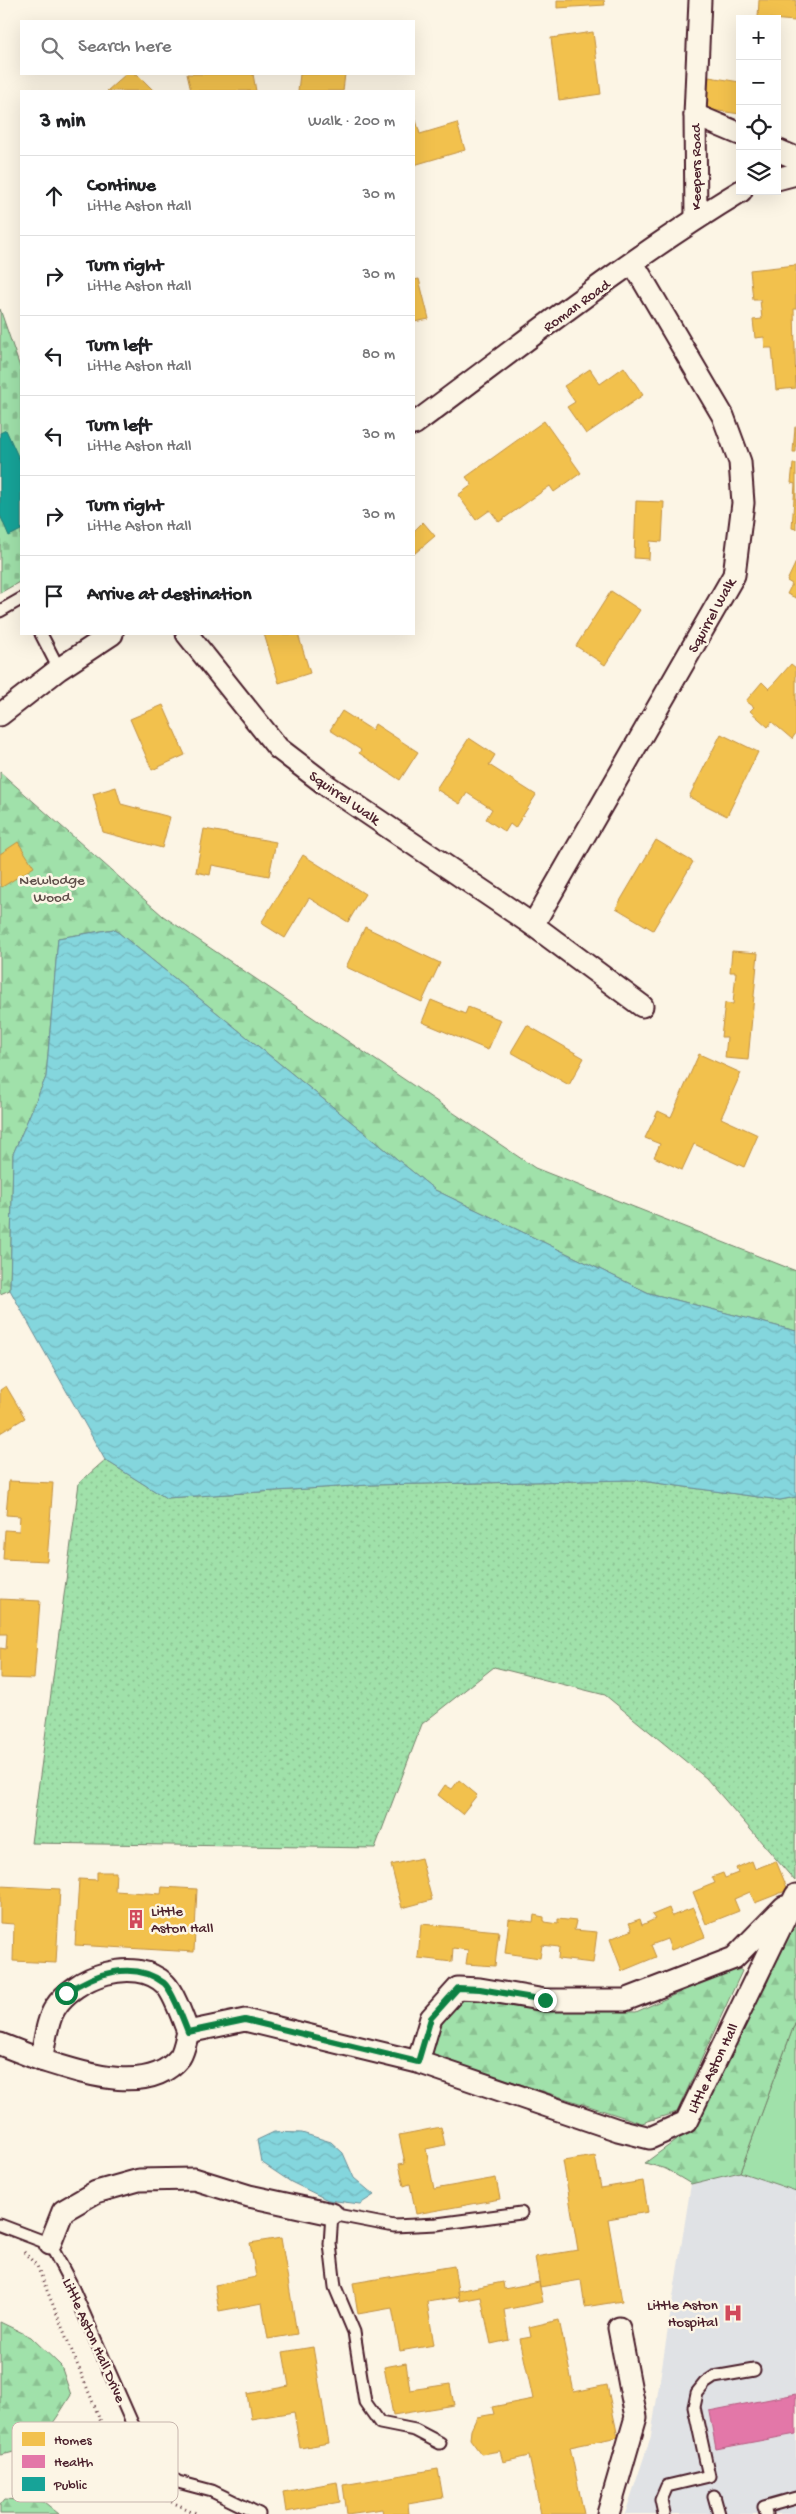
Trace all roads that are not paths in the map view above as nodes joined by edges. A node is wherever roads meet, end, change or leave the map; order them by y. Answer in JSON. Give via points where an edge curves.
{"nodes":[{"id":1,"x":700,"y":0,"type":"edge"},
{"id":2,"x":695,"y":116,"type":"junction"},
{"id":3,"x":736,"y":132,"type":"edge"},
{"id":4,"x":781,"y":152,"type":"edge"},
{"id":5,"x":796,"y":158,"type":"edge"},
{"id":6,"x":796,"y":174,"type":"edge"},
{"id":7,"x":781,"y":178,"type":"edge"},
{"id":8,"x":736,"y":194,"type":"edge"},
{"id":9,"x":696,"y":219,"type":"junction"},
{"id":10,"x":633,"y":263,"type":"junction"},
{"id":11,"x":415,"y":423,"type":"edge"},
{"id":12,"x":20,"y":600,"type":"edge"},
{"id":13,"x":0,"y":611,"type":"edge"},
{"id":14,"x":42,"y":635,"type":"edge"},
{"id":15,"x":110,"y":635,"type":"edge"},
{"id":16,"x":188,"y":635,"type":"edge"},
{"id":17,"x":59,"y":669,"type":"junction"},
{"id":18,"x":0,"y":715,"type":"edge"},
{"id":19,"x":533,"y":925,"type":"junction"},
{"id":20,"x":642,"y":1006,"type":"dead end"},
{"id":21,"x":796,"y":1895,"type":"edge"},
{"id":22,"x":188,"y":2032,"type":"junction"},
{"id":23,"x":0,"y":2044,"type":"edge"},
{"id":24,"x":41,"y":2060,"type":"junction"},
{"id":25,"x":418,"y":2062,"type":"junction"},
{"id":26,"x":521,"y":2213,"type":"dead end"},
{"id":27,"x":332,"y":2214,"type":"junction"},
{"id":28,"x":0,"y":2225,"type":"edge"},
{"id":29,"x":50,"y":2244,"type":"junction"},
{"id":30,"x":619,"y":2328,"type":"dead end"},
{"id":31,"x":754,"y":2370,"type":"dead end"},
{"id":32,"x":132,"y":2422,"type":"edge"},
{"id":33,"x":440,"y":2443,"type":"dead end"},
{"id":34,"x":178,"y":2482,"type":"edge"},
{"id":35,"x":714,"y":2496,"type":"dead end"},
{"id":36,"x":796,"y":2498,"type":"edge"},
{"id":37,"x":259,"y":2514,"type":"edge"},
{"id":38,"x":608,"y":2514,"type":"edge"},
{"id":39,"x":664,"y":2514,"type":"edge"},
{"id":40,"x":719,"y":2514,"type":"edge"},
{"id":41,"x":766,"y":2514,"type":"edge"}],
"edges":[{"from":1,"to":2,"type":"street","name":"Keepers Road"},
{"from":2,"to":3,"type":"street","name":"Keepers Road"},
{"from":2,"to":9,"type":"street","name":"Keepers Road"},
{"from":4,"to":5,"type":"street"},
{"from":6,"to":7,"type":"street"},
{"from":8,"to":9,"type":"street","name":"Roman Road"},
{"from":9,"to":10,"type":"street","name":"Roman Road"},
{"from":10,"to":11,"type":"street","name":"Roman Road"},
{"from":10,"to":19,"type":"street","name":"Squirrel Walk","via":[[723,416],[740,462],[743,503],[739,542],[734,575]]},
{"from":12,"to":13,"type":"lane"},
{"from":14,"to":17,"type":"lane"},
{"from":15,"to":17,"type":"street"},
{"from":16,"to":19,"type":"street","name":"Squirrel Walk","via":[[278,748],[328,787]]},
{"from":17,"to":18,"type":"street"},
{"from":19,"to":20,"type":"street","name":"Squirrel Walk"},
{"from":21,"to":25,"type":"street","name":"Little Aston Hall","via":[[734,1958],[625,2000],[545,2000],[458,1988],[431,2018]]},
{"from":21,"to":25,"type":"street","name":"Little Aston Hall","via":[[686,2122],[650,2138]]},
{"from":22,"to":24,"type":"street","via":[[180,2057],[156,2076],[136,2079],[98,2076]]},
{"from":22,"to":24,"type":"street","via":[[165,1984],[140,1970],[103,1974],[78,1984],[66,1993],[54,2010]]},
{"from":22,"to":25,"type":"street","name":"Little Aston Hall","via":[[245,2020]]},
{"from":23,"to":24,"type":"street"},
{"from":26,"to":27,"type":"lane","via":[[394,2226]]},
{"from":27,"to":29,"type":"street","via":[[249,2196],[194,2179],[140,2180],[96,2192],[63,2211]]},
{"from":27,"to":33,"type":"lane","via":[[330,2244],[335,2287],[354,2332],[365,2402],[380,2423],[415,2430]]},
{"from":28,"to":29,"type":"lane"},
{"from":29,"to":32,"type":"lane","name":"Little Aston Hall Drive"},
{"from":30,"to":38,"type":"street","via":[[636,2417]]},
{"from":31,"to":39,"type":"lane","via":[[714,2377],[697,2393],[694,2407],[709,2476],[667,2486],[661,2500]]},
{"from":34,"to":37,"type":"lane","name":"Little Aston Hall Drive","via":[[212,2491]]},
{"from":35,"to":40,"type":"lane"},
{"from":36,"to":41,"type":"lane","via":[[764,2507]]}]}
